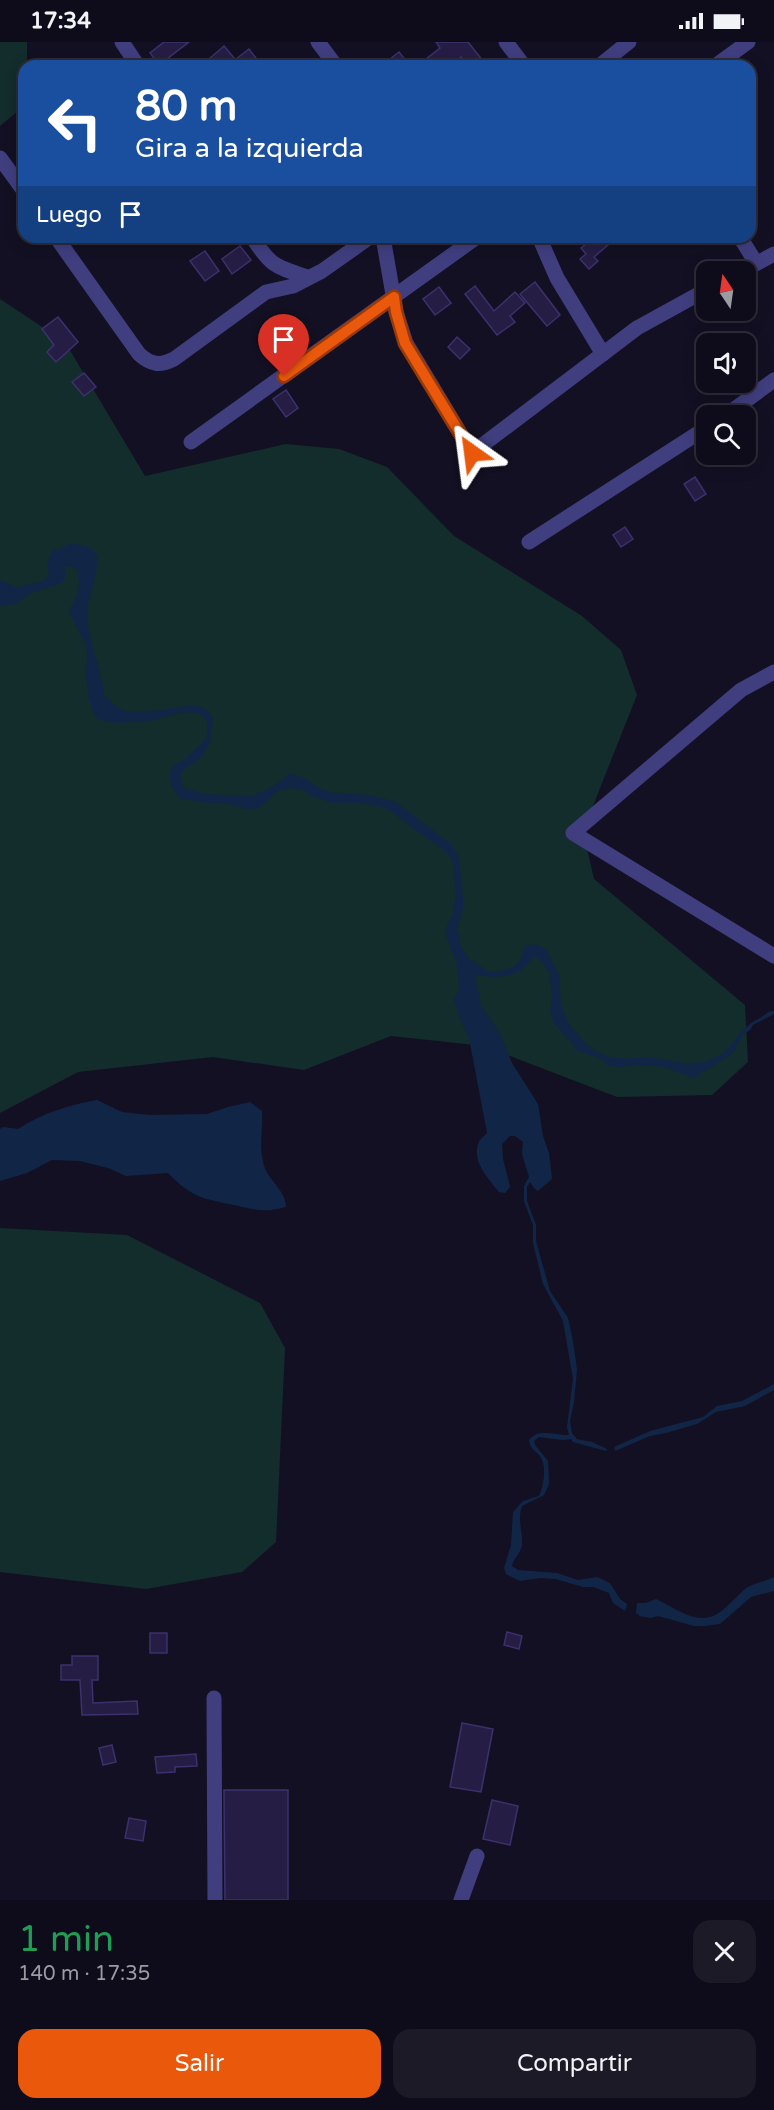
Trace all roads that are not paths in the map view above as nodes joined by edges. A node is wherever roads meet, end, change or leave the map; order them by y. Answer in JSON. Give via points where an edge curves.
{"nodes":[{"id":1,"x":122,"y":42,"type":"edge"},
{"id":2,"x":318,"y":42,"type":"edge"},
{"id":3,"x":506,"y":42,"type":"edge"},
{"id":4,"x":629,"y":42,"type":"edge"},
{"id":5,"x":748,"y":42,"type":"edge"},
{"id":6,"x":134,"y":60,"type":"edge"},
{"id":7,"x":332,"y":60,"type":"edge"},
{"id":8,"x":520,"y":60,"type":"edge"},
{"id":9,"x":606,"y":60,"type":"edge"},
{"id":10,"x":723,"y":60,"type":"edge"},
{"id":11,"x":0,"y":158,"type":"edge"},
{"id":12,"x":18,"y":183,"type":"edge"},
{"id":13,"x":60,"y":243,"type":"edge"},
{"id":14,"x":256,"y":243,"type":"edge"},
{"id":15,"x":362,"y":243,"type":"edge"},
{"id":16,"x":384,"y":243,"type":"edge"},
{"id":17,"x":469,"y":243,"type":"edge"},
{"id":18,"x":542,"y":243,"type":"edge"},
{"id":19,"x":744,"y":243,"type":"edge"},
{"id":20,"x":774,"y":254,"type":"edge"},
{"id":21,"x":754,"y":261,"type":"edge"},
{"id":22,"x":756,"y":264,"type":"edge"},
{"id":23,"x":307,"y":277,"type":"junction"},
{"id":24,"x":696,"y":296,"type":"edge"},
{"id":25,"x":394,"y":297,"type":"junction"},
{"id":26,"x":603,"y":354,"type":"junction"},
{"id":27,"x":774,"y":380,"type":"edge"},
{"id":28,"x":740,"y":405,"type":"edge"},
{"id":29,"x":696,"y":434,"type":"edge"},
{"id":30,"x":191,"y":441,"type":"dead end"},
{"id":31,"x":529,"y":542,"type":"dead end"},
{"id":32,"x":774,"y":672,"type":"edge"},
{"id":33,"x":774,"y":956,"type":"edge"},
{"id":34,"x":214,"y":1698,"type":"dead end"},
{"id":35,"x":477,"y":1856,"type":"dead end"},
{"id":36,"x":215,"y":1900,"type":"edge"},
{"id":37,"x":461,"y":1900,"type":"edge"}],
"edges":[{"from":1,"to":6,"type":"street"},
{"from":2,"to":7,"type":"street"},
{"from":3,"to":8,"type":"street"},
{"from":4,"to":9,"type":"street"},
{"from":5,"to":10,"type":"street"},
{"from":11,"to":12,"type":"street"},
{"from":13,"to":23,"type":"street","via":[[140,354],[154,363],[174,359],[266,292],[293,286]]},
{"from":14,"to":23,"type":"street","via":[[274,265]]},
{"from":15,"to":23,"type":"street"},
{"from":16,"to":25,"type":"street"},
{"from":17,"to":25,"type":"street"},
{"from":18,"to":26,"type":"street","via":[[557,278]]},
{"from":19,"to":21,"type":"street"},
{"from":20,"to":22,"type":"street"},
{"from":24,"to":26,"type":"street","via":[[637,328]]},
{"from":25,"to":26,"type":"street","via":[[405,343],[472,453]]},
{"from":25,"to":30,"type":"street"},
{"from":27,"to":28,"type":"street"},
{"from":29,"to":31,"type":"street"},
{"from":32,"to":33,"type":"street","via":[[741,690],[573,833]]},
{"from":34,"to":36,"type":"street"},
{"from":35,"to":37,"type":"street"}]}
